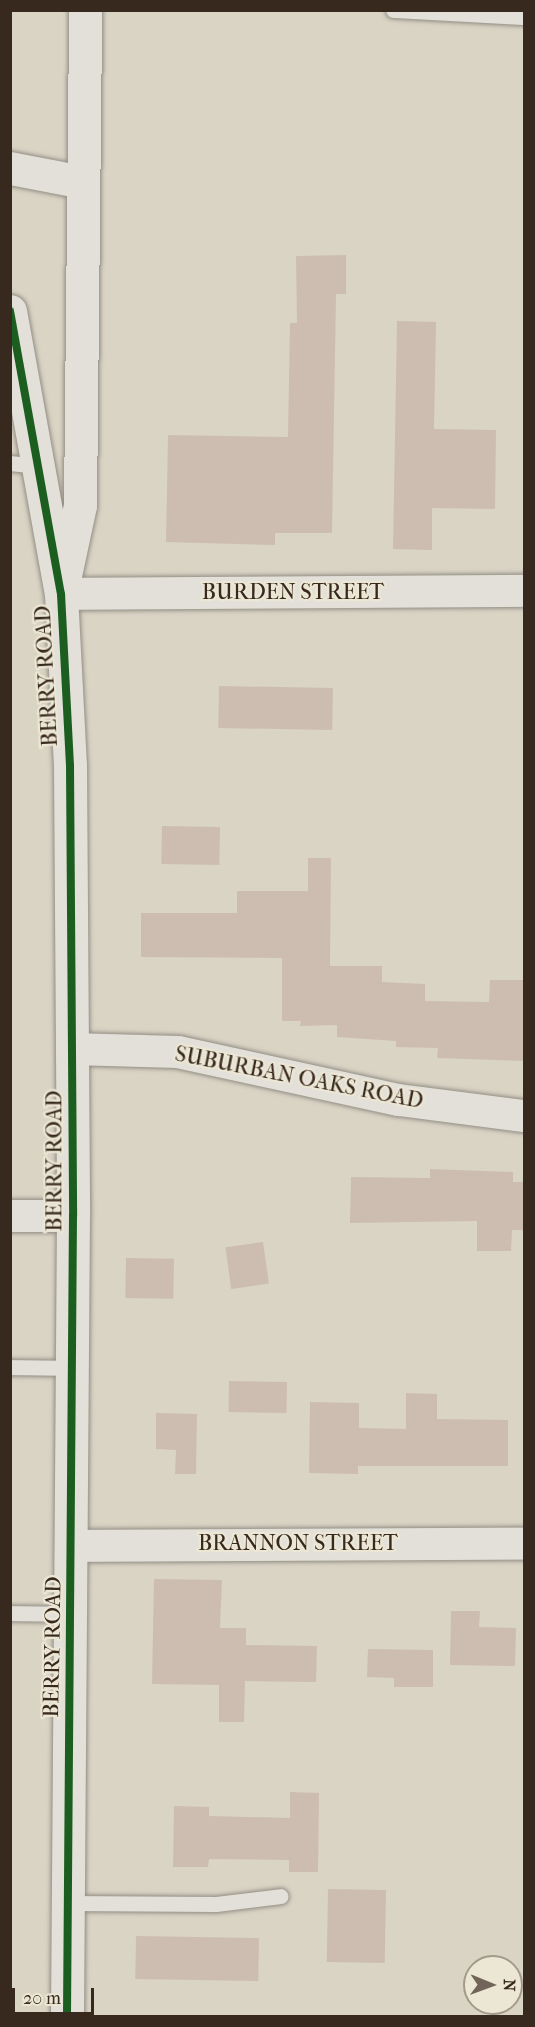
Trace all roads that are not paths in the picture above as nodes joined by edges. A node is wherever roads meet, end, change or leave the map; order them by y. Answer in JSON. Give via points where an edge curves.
{"nodes":[{"id":1,"x":85,"y":10,"type":"edge"},
{"id":2,"x":393,"y":10,"type":"edge"},
{"id":3,"x":525,"y":16,"type":"edge"},
{"id":4,"x":10,"y":168,"type":"edge"},
{"id":5,"x":83,"y":182,"type":"junction"},
{"id":6,"x":10,"y":311,"type":"edge"},
{"id":7,"x":14,"y":353,"type":"edge"},
{"id":8,"x":24,"y":464,"type":"edge"},
{"id":9,"x":525,"y":591,"type":"edge"},
{"id":10,"x":61,"y":594,"type":"junction"},
{"id":11,"x":72,"y":1049,"type":"junction"},
{"id":12,"x":525,"y":1116,"type":"edge"},
{"id":13,"x":10,"y":1216,"type":"edge"},
{"id":14,"x":73,"y":1216,"type":"junction"},
{"id":15,"x":10,"y":1367,"type":"edge"},
{"id":16,"x":73,"y":1368,"type":"junction"},
{"id":17,"x":525,"y":1544,"type":"edge"},
{"id":18,"x":72,"y":1546,"type":"junction"},
{"id":19,"x":10,"y":1613,"type":"edge"},
{"id":20,"x":71,"y":1614,"type":"junction"},
{"id":21,"x":281,"y":1896,"type":"dead end"},
{"id":22,"x":68,"y":1903,"type":"junction"},
{"id":23,"x":67,"y":2016,"type":"edge"}],
"edges":[{"from":1,"to":5,"type":"street"},
{"from":2,"to":3,"type":"lane"},
{"from":4,"to":5,"type":"street"},
{"from":5,"to":10,"type":"street","via":[[80,505]]},
{"from":6,"to":7,"type":"street","name":"BERRY ROAD"},
{"from":7,"to":8,"type":"street","name":"BERRY ROAD"},
{"from":8,"to":10,"type":"street","name":"BERRY ROAD"},
{"from":9,"to":10,"type":"street","name":"BURDEN STREET"},
{"from":10,"to":11,"type":"street","name":"BERRY ROAD","via":[[70,766]]},
{"from":11,"to":12,"type":"street","name":"SUBURBAN OAKS ROAD","via":[[178,1052],[399,1100]]},
{"from":11,"to":14,"type":"street","name":"BERRY ROAD"},
{"from":13,"to":14,"type":"street"},
{"from":14,"to":16,"type":"street","name":"BERRY ROAD"},
{"from":15,"to":16,"type":"lane"},
{"from":16,"to":18,"type":"street","name":"BERRY ROAD"},
{"from":17,"to":18,"type":"street","name":"BRANNON STREET"},
{"from":18,"to":20,"type":"street","name":"BERRY ROAD"},
{"from":19,"to":20,"type":"lane"},
{"from":20,"to":22,"type":"street","name":"BERRY ROAD"},
{"from":21,"to":22,"type":"lane","via":[[216,1904]]},
{"from":22,"to":23,"type":"street","name":"BERRY ROAD"}]}
